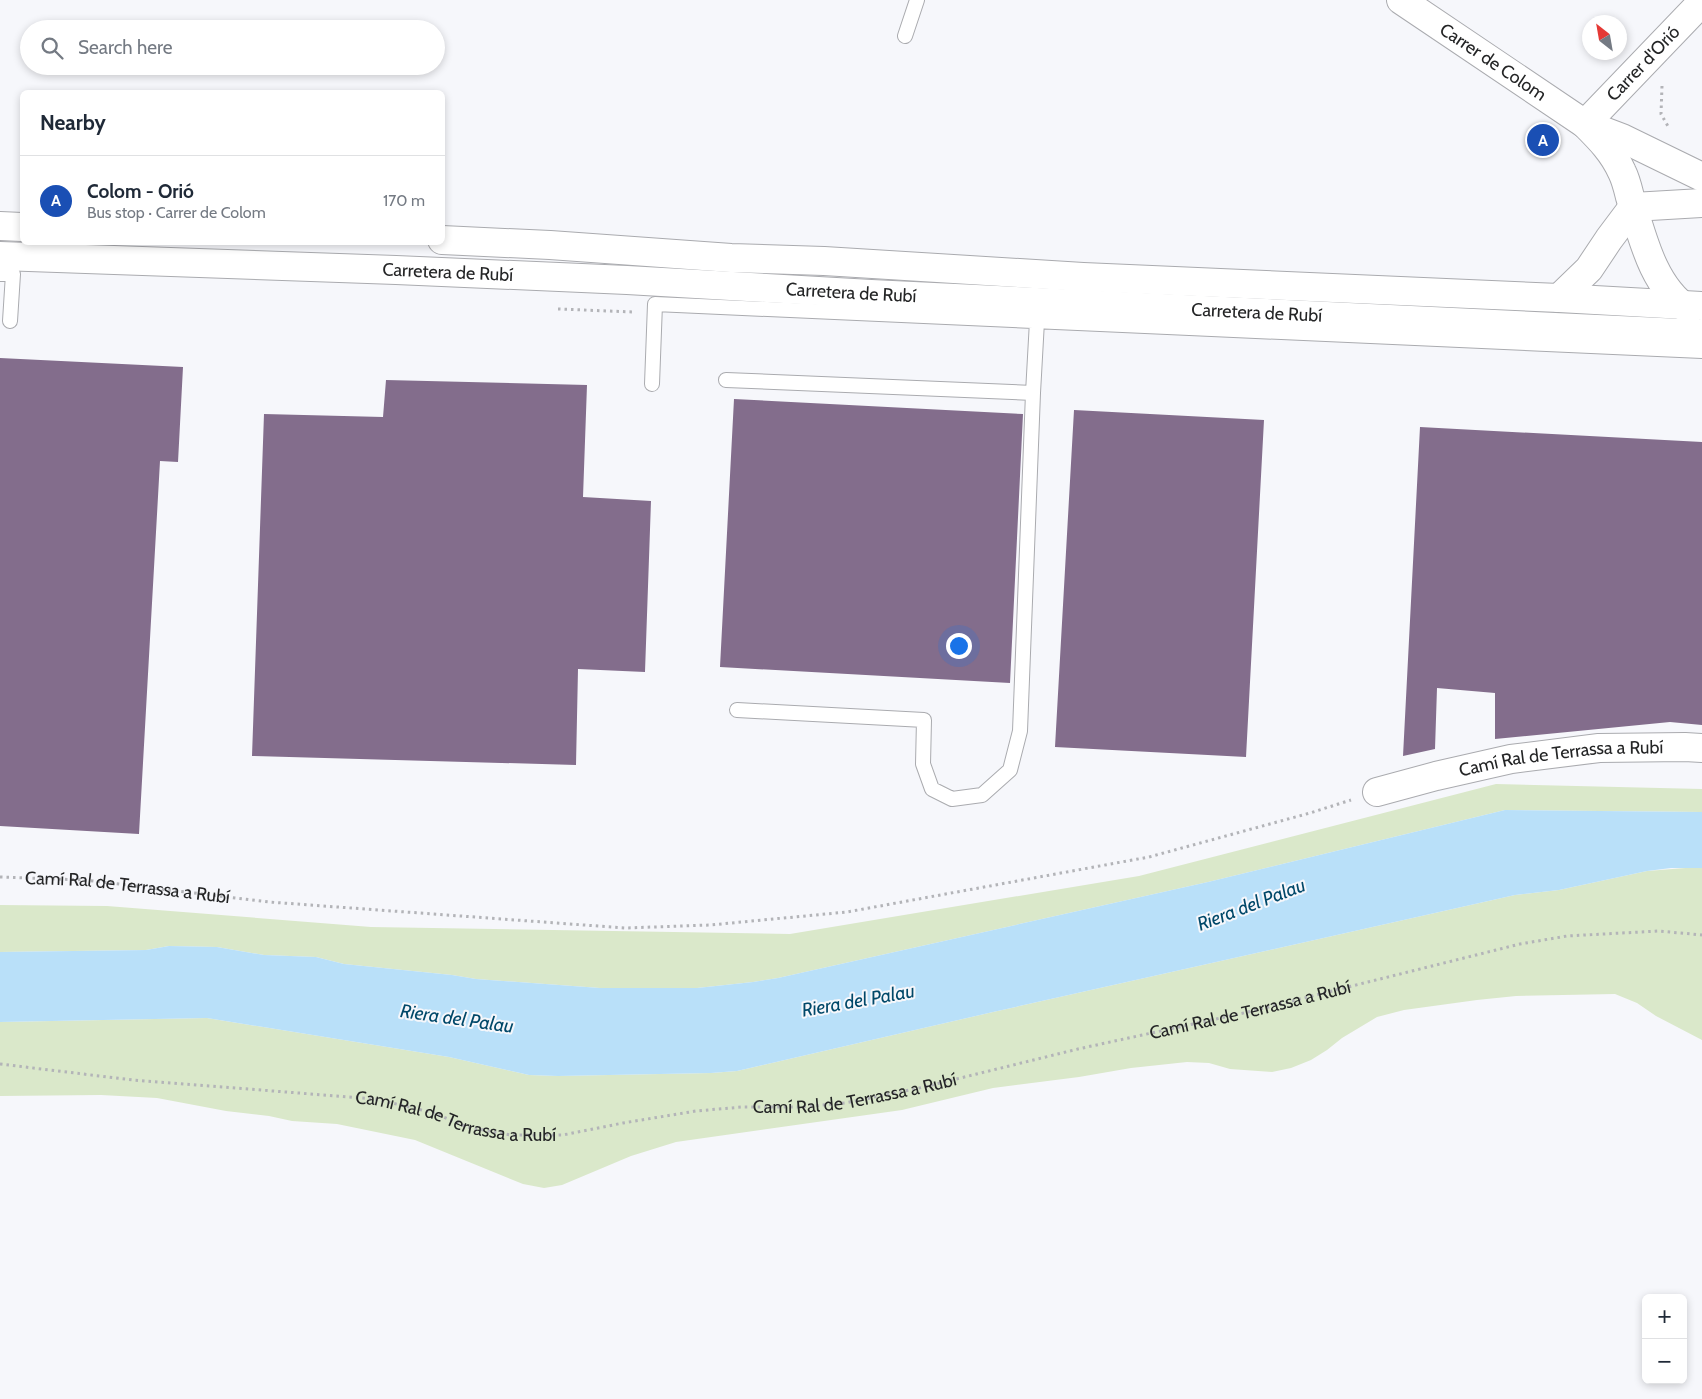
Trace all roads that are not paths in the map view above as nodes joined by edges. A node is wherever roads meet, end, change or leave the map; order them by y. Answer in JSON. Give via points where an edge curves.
{"nodes":[{"id":1,"x":918,"y":0,"type":"edge"},
{"id":2,"x":1401,"y":0,"type":"edge"},
{"id":3,"x":1702,"y":2,"type":"edge"},
{"id":4,"x":905,"y":36,"type":"dead end"},
{"id":5,"x":1585,"y":124,"type":"junction"},
{"id":6,"x":1702,"y":177,"type":"edge"},
{"id":7,"x":1702,"y":203,"type":"edge"},
{"id":8,"x":1633,"y":207,"type":"junction"},
{"id":9,"x":0,"y":226,"type":"edge"},
{"id":10,"x":20,"y":226,"type":"edge"},
{"id":11,"x":445,"y":240,"type":"edge"},
{"id":12,"x":4,"y":268,"type":"edge"},
{"id":13,"x":1559,"y":298,"type":"junction"},
{"id":14,"x":1695,"y":308,"type":"edge"},
{"id":15,"x":10,"y":321,"type":"dead end"},
{"id":16,"x":1037,"y":321,"type":"junction"},
{"id":17,"x":1702,"y":334,"type":"edge"},
{"id":18,"x":1702,"y":352,"type":"edge"},
{"id":19,"x":726,"y":380,"type":"dead end"},
{"id":20,"x":652,"y":384,"type":"dead end"},
{"id":21,"x":1032,"y":393,"type":"junction"},
{"id":22,"x":737,"y":710,"type":"dead end"},
{"id":23,"x":1702,"y":748,"type":"edge"},
{"id":24,"x":1377,"y":792,"type":"road end"}],
"edges":[{"from":1,"to":4,"type":"lane"},
{"from":2,"to":5,"type":"main road","name":"Carrer de Colom"},
{"from":3,"to":5,"type":"main road","name":"Carrer d'Orió"},
{"from":5,"to":6,"type":"main road","via":[[1622,138]]},
{"from":5,"to":8,"type":"main road","via":[[1611,152],[1623,173]]},
{"from":7,"to":8,"type":"main road"},
{"from":8,"to":13,"type":"main road","via":[[1590,269]]},
{"from":8,"to":14,"type":"main road","via":[[1662,284]]},
{"from":9,"to":10,"type":"main road"},
{"from":11,"to":13,"type":"main road","name":"Carretera de Rubí","via":[[1082,277]]},
{"from":12,"to":15,"type":"lane"},
{"from":12,"to":17,"type":"main road","name":"Carretera de Rubí","via":[[415,270]]},
{"from":13,"to":14,"type":"main road","name":"Carretera de Rubí"},
{"from":16,"to":18,"type":"lane"},
{"from":16,"to":20,"type":"lane","via":[[654,304]]},
{"from":16,"to":21,"type":"lane"},
{"from":19,"to":21,"type":"lane"},
{"from":21,"to":22,"type":"lane","via":[[1020,732],[1010,770],[982,795],[952,799],[932,789],[923,764],[924,720]]},
{"from":23,"to":24,"type":"main road","name":"Camí Ral de Terrassa a Rubí","via":[[1600,748],[1511,758]]}]}
